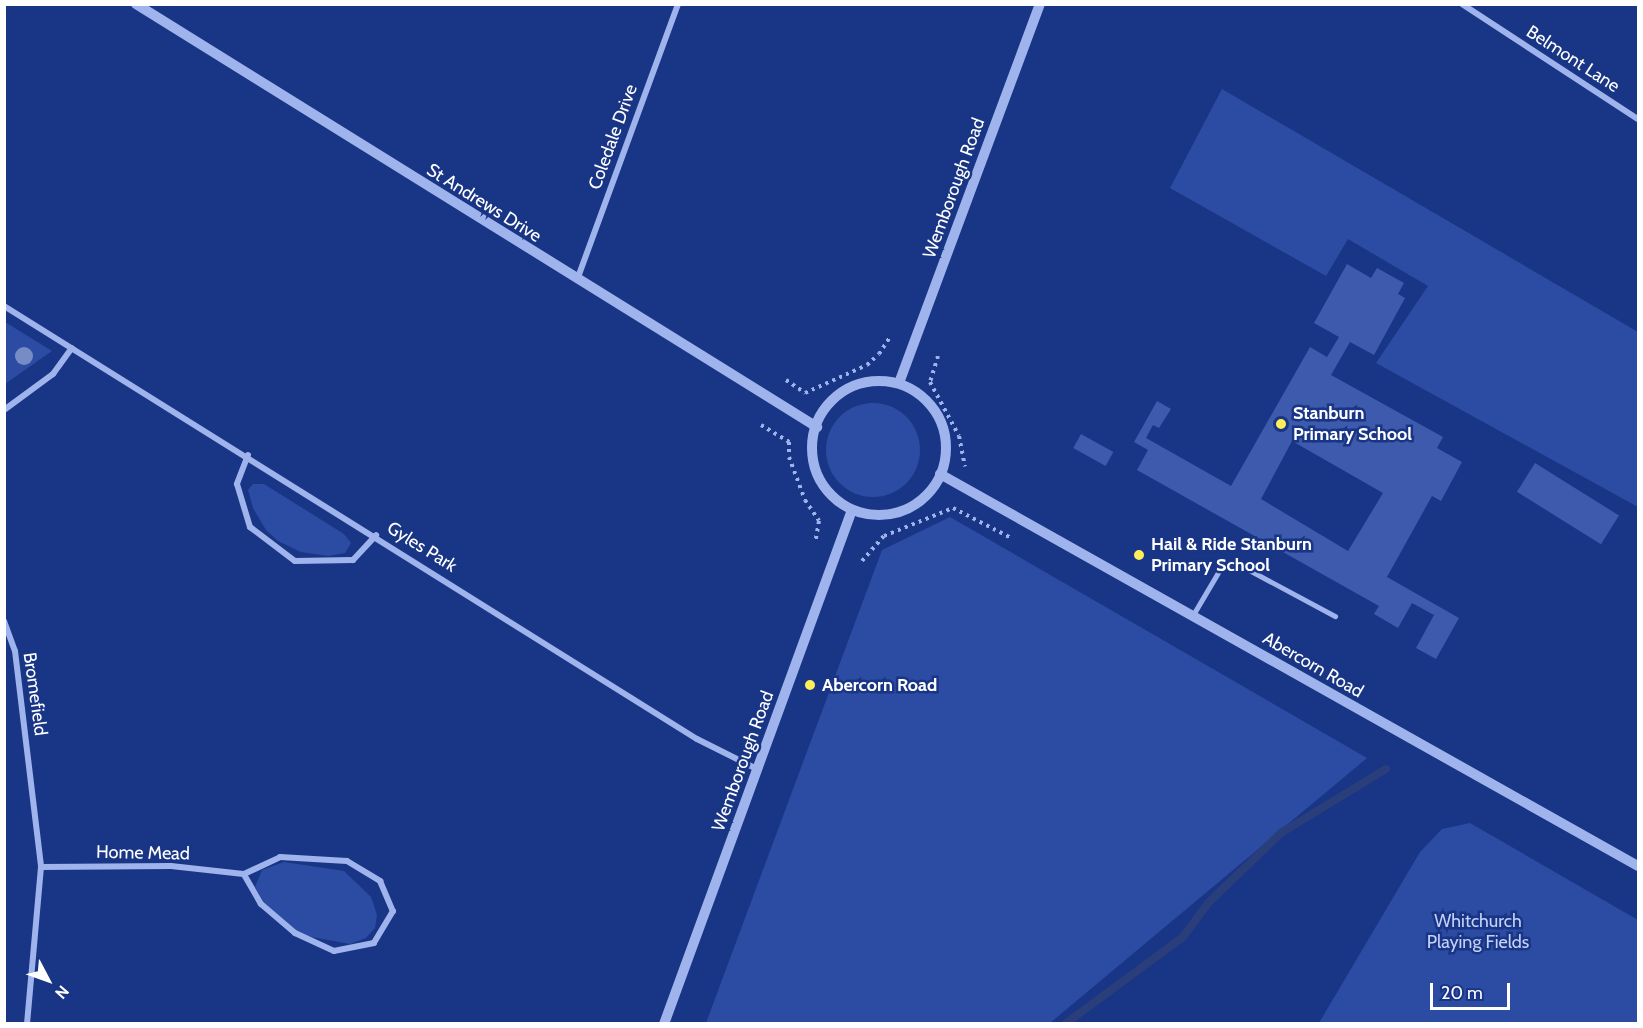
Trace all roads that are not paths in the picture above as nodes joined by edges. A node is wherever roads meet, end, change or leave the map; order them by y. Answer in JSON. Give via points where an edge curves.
{"nodes":[{"id":1,"x":136,"y":4,"type":"edge"},
{"id":2,"x":678,"y":4,"type":"edge"},
{"id":3,"x":1040,"y":4,"type":"edge"},
{"id":4,"x":1462,"y":4,"type":"edge"},
{"id":5,"x":1638,"y":119,"type":"edge"},
{"id":6,"x":577,"y":280,"type":"junction"},
{"id":7,"x":4,"y":306,"type":"edge"},
{"id":8,"x":72,"y":348,"type":"junction"},
{"id":9,"x":899,"y":383,"type":"junction"},
{"id":10,"x":4,"y":410,"type":"edge"},
{"id":11,"x":817,"y":427,"type":"junction"},
{"id":12,"x":248,"y":455,"type":"junction"},
{"id":13,"x":940,"y":474,"type":"junction"},
{"id":14,"x":852,"y":510,"type":"junction"},
{"id":15,"x":376,"y":535,"type":"junction"},
{"id":16,"x":1193,"y":615,"type":"junction"},
{"id":17,"x":1335,"y":616,"type":"dead end"},
{"id":18,"x":4,"y":621,"type":"edge"},
{"id":19,"x":758,"y":769,"type":"junction"},
{"id":20,"x":1638,"y":866,"type":"edge"},
{"id":21,"x":41,"y":867,"type":"junction"},
{"id":22,"x":244,"y":874,"type":"junction"},
{"id":23,"x":27,"y":1023,"type":"edge"},
{"id":24,"x":664,"y":1023,"type":"edge"}],
"edges":[{"from":1,"to":6,"type":"street","name":"St Andrews Drive"},
{"from":2,"to":6,"type":"street","name":"Coledale Drive"},
{"from":3,"to":9,"type":"street","name":"Wemborough Road"},
{"from":4,"to":5,"type":"street","name":"Belmont Lane"},
{"from":6,"to":11,"type":"street","name":"St Andrews Drive"},
{"from":7,"to":8,"type":"street","name":"Gyles Park"},
{"from":8,"to":10,"type":"street","via":[[53,374]]},
{"from":8,"to":12,"type":"street","name":"Gyles Park"},
{"from":9,"to":11,"type":"street","via":[[867,382],[848,388],[831,400]]},
{"from":9,"to":13,"type":"street","via":[[923,397],[936,413],[944,433],[945,454]]},
{"from":11,"to":14,"type":"street","via":[[812,437],[812,459],[819,480],[833,498]]},
{"from":12,"to":15,"type":"street","name":"Gyles Park"},
{"from":12,"to":15,"type":"street","via":[[237,483],[250,527],[296,561],[353,560]]},
{"from":13,"to":14,"type":"street","via":[[929,492],[913,506],[893,514],[872,515]]},
{"from":13,"to":16,"type":"street","name":"Abercorn Road"},
{"from":14,"to":19,"type":"street","name":"Wemborough Road"},
{"from":15,"to":19,"type":"street","name":"Gyles Park","via":[[698,739]]},
{"from":16,"to":17,"type":"lane","via":[[1222,566],[1240,565]]},
{"from":16,"to":20,"type":"street","name":"Abercorn Road"},
{"from":18,"to":21,"type":"street","name":"Bromefield","via":[[15,651]]},
{"from":19,"to":24,"type":"street","name":"Wemborough Road"},
{"from":21,"to":22,"type":"street","name":"Home Mead","via":[[171,866]]},
{"from":21,"to":23,"type":"street","name":"Bromefield"},
{"from":22,"to":22,"type":"street","via":[[280,857],[347,861],[380,881],[393,912],[374,943],[334,951],[295,933],[261,904]]}]}
